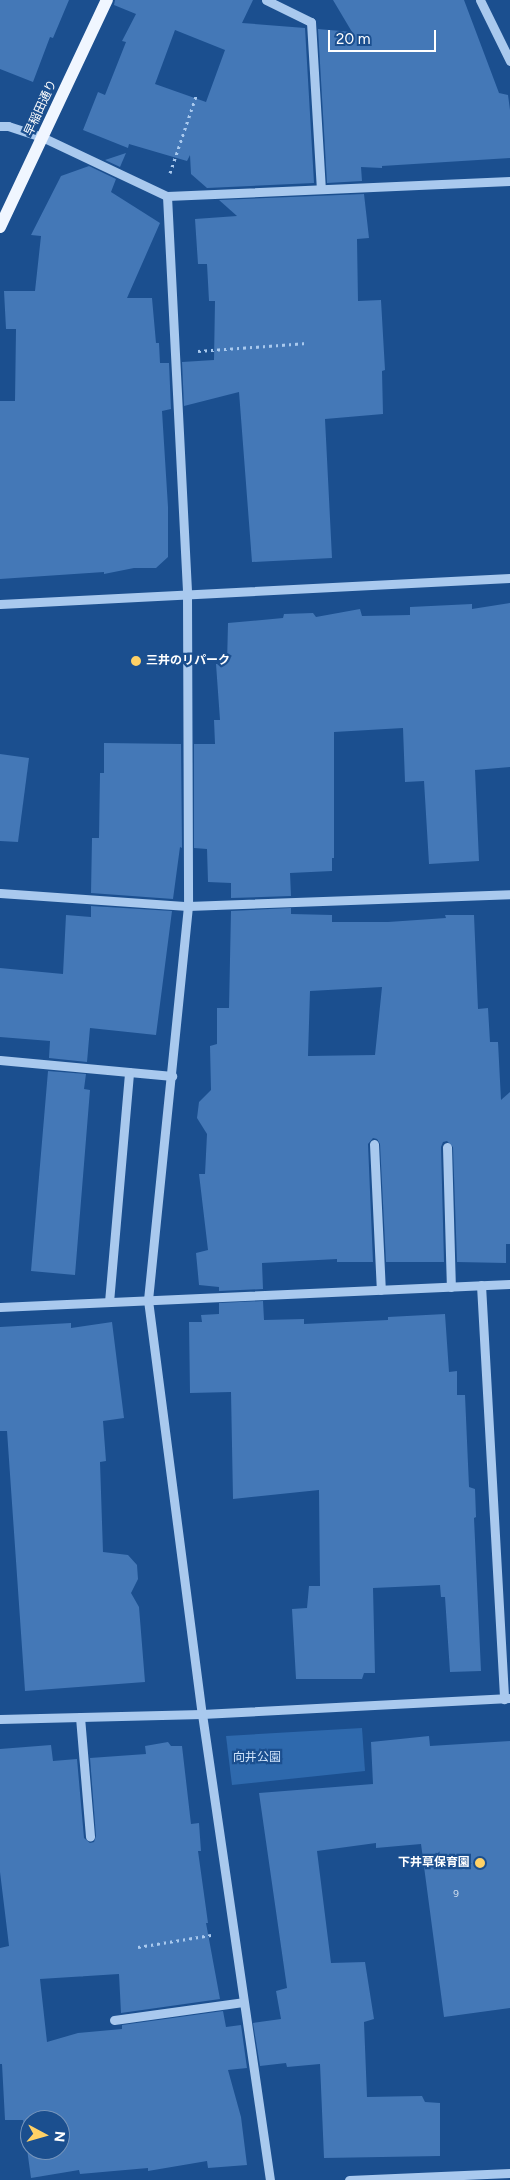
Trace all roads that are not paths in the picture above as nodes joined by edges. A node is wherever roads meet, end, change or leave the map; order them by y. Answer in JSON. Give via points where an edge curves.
{"nodes":[{"id":1,"x":107,"y":0,"type":"edge"},
{"id":2,"x":266,"y":0,"type":"edge"},
{"id":3,"x":480,"y":0,"type":"edge"},
{"id":4,"x":510,"y":62,"type":"edge"},
{"id":5,"x":0,"y":126,"type":"edge"},
{"id":6,"x":42,"y":137,"type":"junction"},
{"id":7,"x":510,"y":181,"type":"edge"},
{"id":8,"x":321,"y":188,"type":"junction"},
{"id":9,"x":167,"y":196,"type":"junction"},
{"id":10,"x":0,"y":227,"type":"edge"},
{"id":11,"x":510,"y":578,"type":"edge"},
{"id":12,"x":187,"y":596,"type":"junction"},
{"id":13,"x":0,"y":604,"type":"edge"},
{"id":14,"x":0,"y":894,"type":"edge"},
{"id":15,"x":510,"y":894,"type":"edge"},
{"id":16,"x":188,"y":906,"type":"junction"},
{"id":17,"x":0,"y":1060,"type":"edge"},
{"id":18,"x":128,"y":1072,"type":"junction"},
{"id":19,"x":172,"y":1076,"type":"junction"},
{"id":20,"x":374,"y":1144,"type":"dead end"},
{"id":21,"x":447,"y":1147,"type":"dead end"},
{"id":22,"x":510,"y":1284,"type":"edge"},
{"id":23,"x":481,"y":1285,"type":"junction"},
{"id":24,"x":451,"y":1287,"type":"junction"},
{"id":25,"x":381,"y":1290,"type":"junction"},
{"id":26,"x":148,"y":1300,"type":"junction"},
{"id":27,"x":109,"y":1302,"type":"junction"},
{"id":28,"x":0,"y":1308,"type":"edge"},
{"id":29,"x":507,"y":1698,"type":"edge"},
{"id":30,"x":202,"y":1714,"type":"junction"},
{"id":31,"x":80,"y":1717,"type":"junction"},
{"id":32,"x":0,"y":1719,"type":"edge"},
{"id":33,"x":90,"y":1837,"type":"dead end"},
{"id":34,"x":243,"y":2002,"type":"junction"},
{"id":35,"x":114,"y":2020,"type":"dead end"},
{"id":36,"x":510,"y":2173,"type":"edge"},
{"id":37,"x":422,"y":2178,"type":"edge"},
{"id":38,"x":270,"y":2180,"type":"edge"},
{"id":39,"x":349,"y":2180,"type":"edge"}],
"edges":[{"from":1,"to":6,"type":"main road","name":"早稲田通り"},
{"from":2,"to":8,"type":"street","via":[[311,22]]},
{"from":3,"to":4,"type":"street"},
{"from":5,"to":6,"type":"street"},
{"from":6,"to":9,"type":"street"},
{"from":6,"to":10,"type":"main road","name":"早稲田通り"},
{"from":7,"to":8,"type":"street"},
{"from":8,"to":9,"type":"street"},
{"from":9,"to":12,"type":"street"},
{"from":11,"to":12,"type":"street"},
{"from":12,"to":13,"type":"street"},
{"from":12,"to":16,"type":"street"},
{"from":14,"to":16,"type":"street"},
{"from":15,"to":16,"type":"street"},
{"from":16,"to":19,"type":"street"},
{"from":17,"to":18,"type":"street"},
{"from":18,"to":19,"type":"street"},
{"from":18,"to":27,"type":"street"},
{"from":19,"to":26,"type":"street"},
{"from":20,"to":25,"type":"street"},
{"from":21,"to":24,"type":"street"},
{"from":22,"to":23,"type":"street"},
{"from":23,"to":24,"type":"street"},
{"from":23,"to":29,"type":"street"},
{"from":24,"to":25,"type":"street"},
{"from":25,"to":26,"type":"street"},
{"from":26,"to":27,"type":"street"},
{"from":26,"to":30,"type":"street"},
{"from":27,"to":28,"type":"street"},
{"from":29,"to":30,"type":"street"},
{"from":30,"to":31,"type":"street"},
{"from":30,"to":34,"type":"street"},
{"from":31,"to":32,"type":"street"},
{"from":31,"to":33,"type":"street"},
{"from":34,"to":35,"type":"street"},
{"from":34,"to":38,"type":"street"},
{"from":36,"to":37,"type":"street"},
{"from":37,"to":39,"type":"street"}]}
